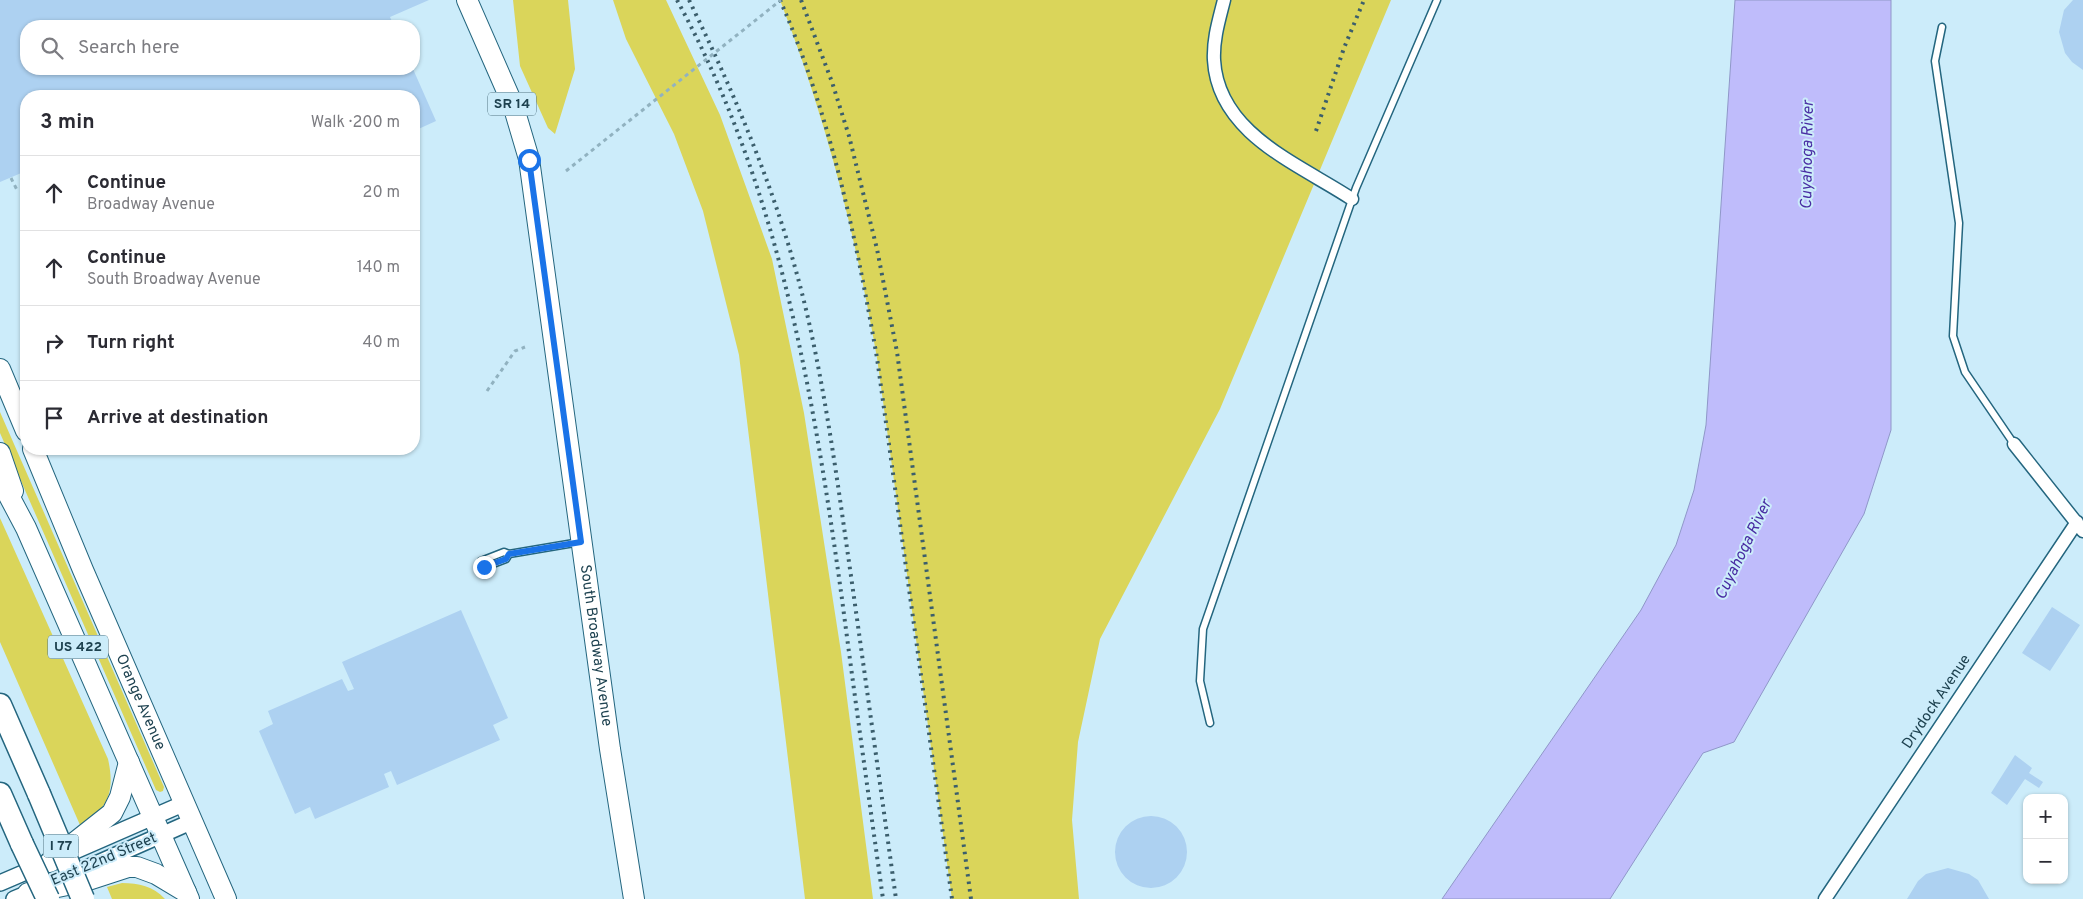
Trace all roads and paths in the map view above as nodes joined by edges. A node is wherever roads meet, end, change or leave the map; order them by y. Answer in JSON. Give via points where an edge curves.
{"nodes":[{"id":1,"x":467,"y":0,"type":"edge"},
{"id":2,"x":781,"y":0,"type":"edge"},
{"id":3,"x":1224,"y":0,"type":"edge"},
{"id":4,"x":1437,"y":0,"type":"edge"},
{"id":5,"x":1942,"y":27,"type":"dead end"},
{"id":6,"x":566,"y":171,"type":"dead end"},
{"id":7,"x":11,"y":178,"type":"dead end"},
{"id":8,"x":18,"y":192,"type":"dead end"},
{"id":9,"x":1352,"y":200,"type":"junction"},
{"id":10,"x":525,"y":347,"type":"dead end"},
{"id":11,"x":0,"y":369,"type":"edge"},
{"id":12,"x":487,"y":391,"type":"dead end"},
{"id":13,"x":20,"y":417,"type":"edge"},
{"id":14,"x":2014,"y":444,"type":"joint"},
{"id":15,"x":0,"y":453,"type":"edge"},
{"id":16,"x":36,"y":455,"type":"edge"},
{"id":17,"x":0,"y":479,"type":"edge"},
{"id":18,"x":2080,"y":527,"type":"edge"},
{"id":19,"x":26,"y":528,"type":"junction"},
{"id":20,"x":581,"y":542,"type":"junction"},
{"id":21,"x":509,"y":554,"type":"dead end"},
{"id":22,"x":0,"y":705,"type":"edge"},
{"id":23,"x":1210,"y":723,"type":"dead end"},
{"id":24,"x":128,"y":762,"type":"junction"},
{"id":25,"x":3,"y":800,"type":"edge"},
{"id":26,"x":185,"y":803,"type":"junction"},
{"id":27,"x":153,"y":817,"type":"junction"},
{"id":28,"x":193,"y":822,"type":"junction"},
{"id":29,"x":161,"y":836,"type":"junction"},
{"id":30,"x":50,"y":862,"type":"junction"},
{"id":31,"x":0,"y":883,"type":"edge"},
{"id":32,"x":188,"y":895,"type":"edge"},
{"id":33,"x":33,"y":897,"type":"edge"},
{"id":34,"x":84,"y":899,"type":"edge"},
{"id":35,"x":226,"y":899,"type":"edge"},
{"id":36,"x":634,"y":899,"type":"edge"},
{"id":37,"x":1825,"y":899,"type":"edge"}],
"edges":[{"from":1,"to":20,"type":"main road","name":"South Broadway Avenue","number":"SR 14","via":[[523,132],[529,160]]},
{"from":2,"to":6,"type":"path","bridge":true},
{"from":3,"to":9,"type":"street","via":[[1215,34],[1214,59],[1216,79],[1225,100],[1262,144]]},
{"from":4,"to":9,"type":"lane"},
{"from":5,"to":14,"type":"lane","via":[[1935,62],[1959,223],[1953,336],[1966,372]]},
{"from":7,"to":8,"type":"path"},
{"from":9,"to":23,"type":"lane","via":[[1203,628],[1200,681]]},
{"from":10,"to":12,"type":"path","via":[[515,351]]},
{"from":11,"to":13,"type":"main road"},
{"from":14,"to":18,"type":"street"},
{"from":15,"to":19,"type":"main road"},
{"from":16,"to":26,"type":"main road","name":"Orange Avenue","number":"US 422"},
{"from":17,"to":19,"type":"main road","number":"US 422"},
{"from":18,"to":37,"type":"street","name":"Drydock Avenue"},
{"from":19,"to":24,"type":"main road","number":"US 422"},
{"from":20,"to":21,"type":"lane"},
{"from":20,"to":36,"type":"main road","name":"South Broadway Avenue","number":"SR 14"},
{"from":22,"to":34,"type":"highway","number":"I 77","bridge":true},
{"from":24,"to":27,"type":"main road","number":"US 422"},
{"from":24,"to":30,"type":"main road","via":[[120,797],[112,813]]},
{"from":25,"to":33,"type":"highway","number":"I 77","bridge":true,"via":[[22,844]]},
{"from":26,"to":27,"type":"street","name":"East 22nd Street"},
{"from":26,"to":28,"type":"main road","name":"Orange Avenue","number":"US 422"},
{"from":27,"to":29,"type":"main road","number":"US 422"},
{"from":27,"to":30,"type":"street","name":"East 22nd Street"},
{"from":28,"to":29,"type":"street","name":"East 22nd Street"},
{"from":28,"to":35,"type":"main road","name":"Orange Avenue","number":"US 422"},
{"from":29,"to":32,"type":"main road","number":"US 422"},
{"from":29,"to":33,"type":"street","name":"East 22nd Street"},
{"from":30,"to":31,"type":"street","name":"East 22nd Street"},
{"from":32,"to":33,"type":"main road","via":[[156,874],[128,867]]}]}
